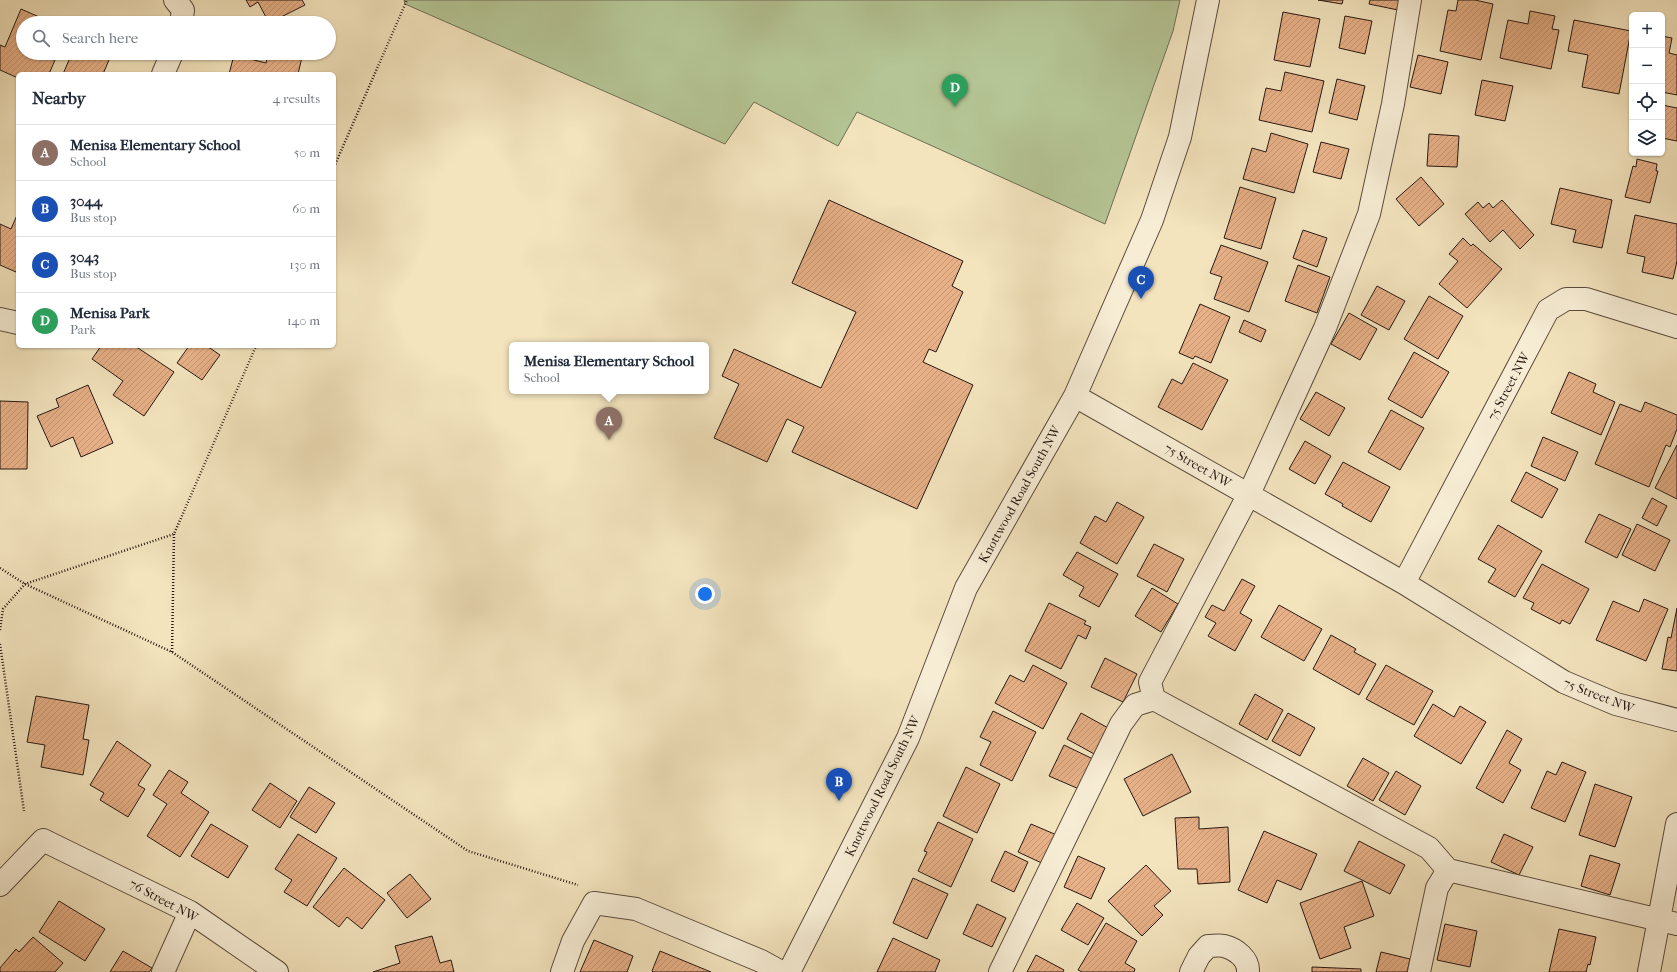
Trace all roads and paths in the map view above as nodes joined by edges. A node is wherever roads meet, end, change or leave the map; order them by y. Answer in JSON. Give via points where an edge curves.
{"nodes":[{"id":1,"x":407,"y":0,"type":"edge"},
{"id":2,"x":1208,"y":0,"type":"edge"},
{"id":3,"x":1410,"y":0,"type":"edge"},
{"id":4,"x":169,"y":60,"type":"edge"},
{"id":5,"x":164,"y":72,"type":"edge"},
{"id":6,"x":336,"y":162,"type":"edge"},
{"id":7,"x":0,"y":319,"type":"edge"},
{"id":8,"x":16,"y":323,"type":"edge"},
{"id":9,"x":1677,"y":327,"type":"edge"},
{"id":10,"x":255,"y":348,"type":"edge"},
{"id":11,"x":1075,"y":396,"type":"junction"},
{"id":12,"x":1249,"y":494,"type":"junction"},
{"id":13,"x":174,"y":534,"type":"junction"},
{"id":14,"x":0,"y":568,"type":"edge"},
{"id":15,"x":1404,"y":582,"type":"junction"},
{"id":16,"x":25,"y":584,"type":"junction"},
{"id":17,"x":0,"y":630,"type":"edge"},
{"id":18,"x":0,"y":644,"type":"edge"},
{"id":19,"x":172,"y":652,"type":"junction"},
{"id":20,"x":1154,"y":698,"type":"junction"},
{"id":21,"x":1677,"y":720,"type":"edge"},
{"id":22,"x":24,"y":811,"type":"dead end"},
{"id":23,"x":1677,"y":824,"type":"edge"},
{"id":24,"x":1448,"y":870,"type":"junction"},
{"id":25,"x":0,"y":885,"type":"edge"},
{"id":26,"x":594,"y":904,"type":"junction"},
{"id":27,"x":190,"y":912,"type":"junction"},
{"id":28,"x":1668,"y":923,"type":"edge"},
{"id":29,"x":162,"y":972,"type":"edge"},
{"id":30,"x":277,"y":972,"type":"edge"},
{"id":31,"x":562,"y":972,"type":"edge"},
{"id":32,"x":781,"y":972,"type":"edge"},
{"id":33,"x":789,"y":972,"type":"edge"},
{"id":34,"x":1000,"y":972,"type":"edge"},
{"id":35,"x":1191,"y":972,"type":"edge"},
{"id":36,"x":1248,"y":972,"type":"edge"},
{"id":37,"x":1419,"y":972,"type":"edge"},
{"id":38,"x":1649,"y":972,"type":"edge"}],
"edges":[{"from":1,"to":6,"type":"path"},
{"from":2,"to":11,"type":"street","name":"Knottwood Road South NW","via":[[1180,137],[1155,212]]},
{"from":3,"to":12,"type":"street","via":[[1393,104],[1369,214],[1325,328]]},
{"from":4,"to":5,"type":"street"},
{"from":7,"to":8,"type":"street"},
{"from":9,"to":15,"type":"street","name":"75 Street NW","via":[[1586,299],[1566,299],[1548,310]]},
{"from":10,"to":13,"type":"path"},
{"from":11,"to":12,"type":"street","name":"75 Street NW"},
{"from":11,"to":33,"type":"street","name":"Knottwood Road South NW","via":[[966,588],[908,738]]},
{"from":12,"to":15,"type":"street","name":"75 Street NW"},
{"from":12,"to":20,"type":"street","via":[[1150,682]]},
{"from":13,"to":16,"type":"path"},
{"from":13,"to":19,"type":"path"},
{"from":14,"to":16,"type":"path"},
{"from":15,"to":21,"type":"street","name":"75 Street NW","via":[[1564,682],[1616,704]]},
{"from":16,"to":17,"type":"path","via":[[3,610]]},
{"from":16,"to":19,"type":"path"},
{"from":18,"to":22,"type":"path"},
{"from":19,"to":26,"type":"path","via":[[468,851],[580,885]]},
{"from":20,"to":24,"type":"street","via":[[1429,848]]},
{"from":20,"to":34,"type":"street","via":[[1135,705],[1121,724]]},
{"from":23,"to":28,"type":"street"},
{"from":24,"to":28,"type":"street"},
{"from":24,"to":37,"type":"street","via":[[1438,888]]},
{"from":25,"to":27,"type":"street","name":"76 Street NW","via":[[43,840]]},
{"from":26,"to":31,"type":"street","via":[[573,941]]},
{"from":26,"to":32,"type":"street","via":[[636,909],[761,961]]},
{"from":27,"to":29,"type":"street"},
{"from":27,"to":30,"type":"street","name":"76 Street NW"},
{"from":28,"to":38,"type":"street"},
{"from":35,"to":36,"type":"street","via":[[1199,956],[1208,946],[1223,946],[1241,954],[1248,966]]}]}
